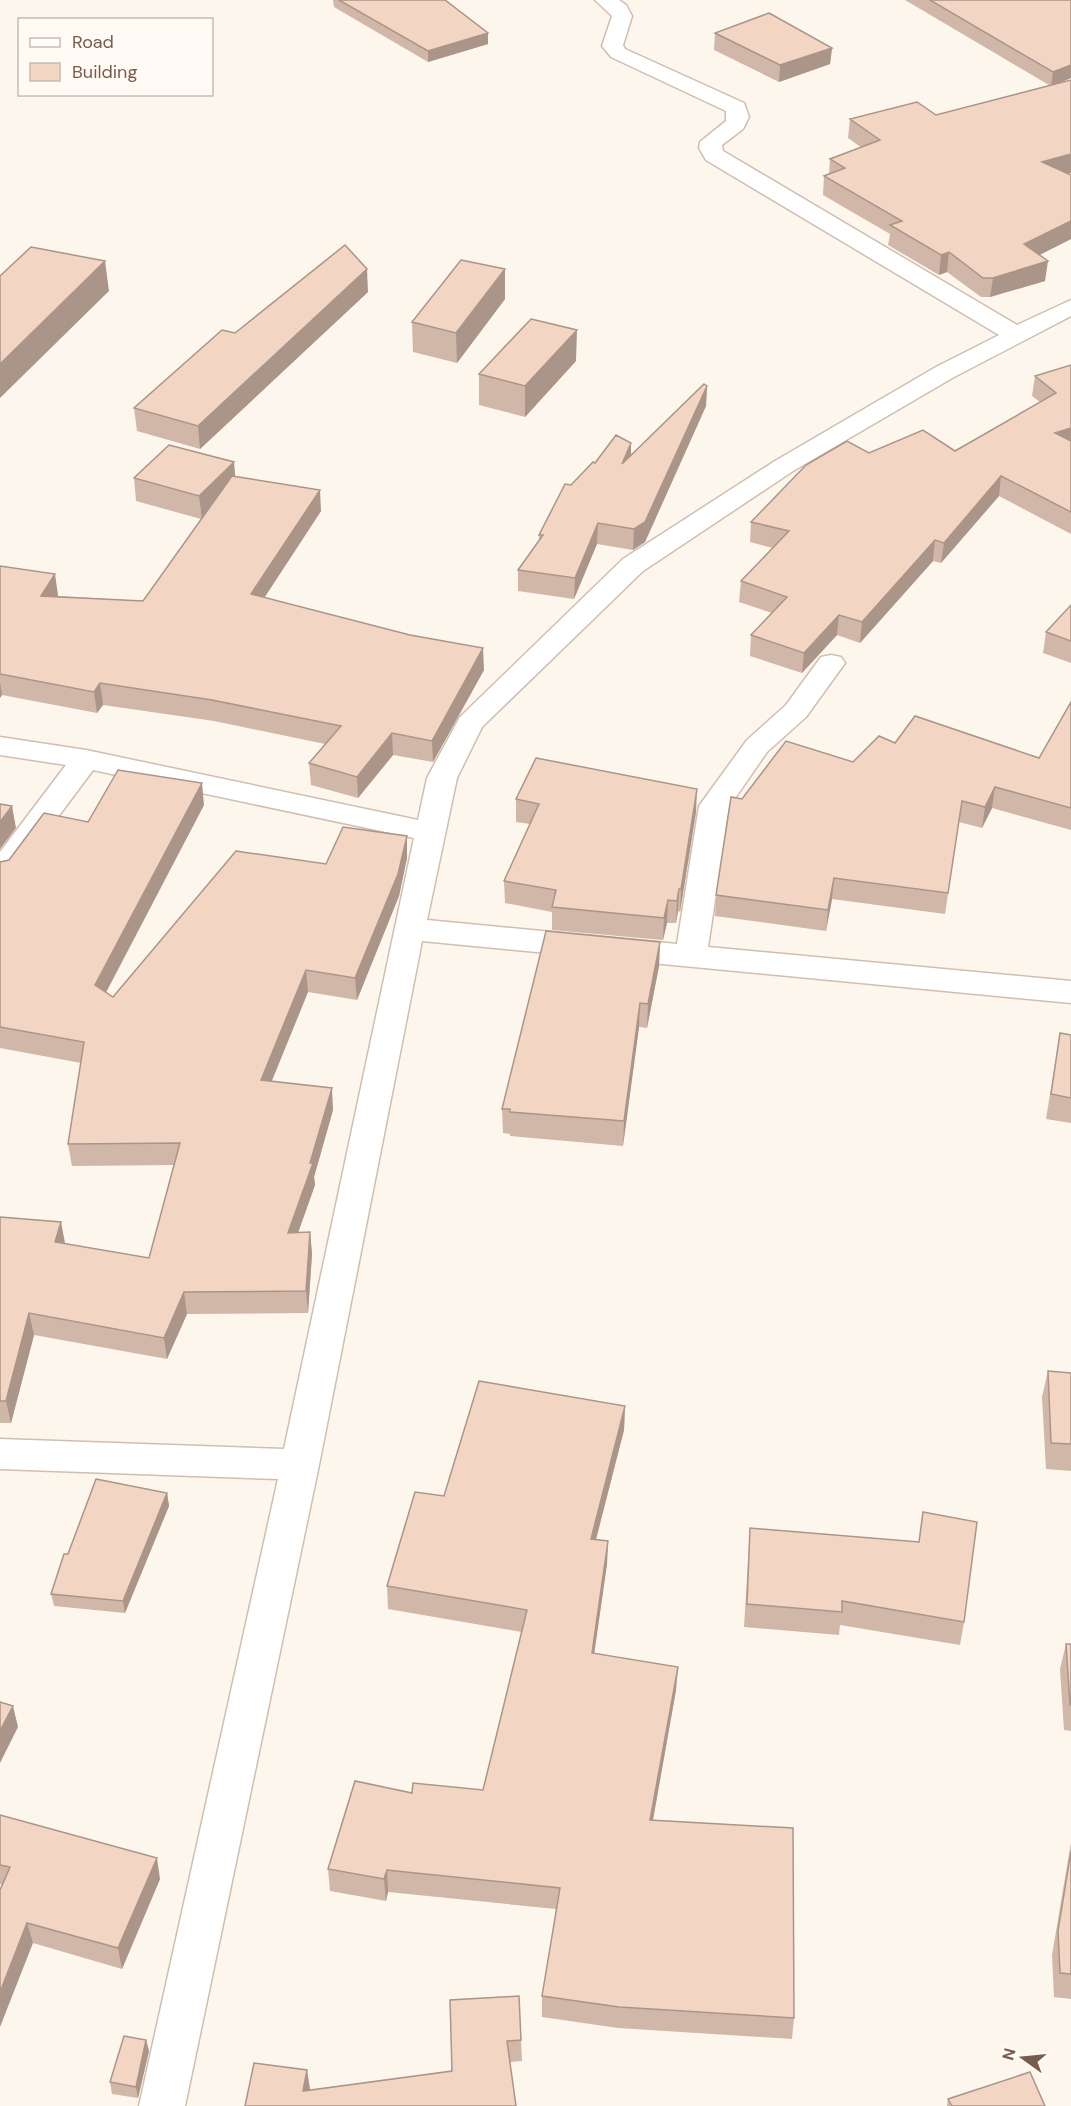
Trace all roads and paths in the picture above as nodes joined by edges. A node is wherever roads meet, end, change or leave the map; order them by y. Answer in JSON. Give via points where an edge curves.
{"nodes":[{"id":1,"x":605,"y":0,"type":"edge"},
{"id":2,"x":1071,"y":307,"type":"edge"},
{"id":3,"x":1017,"y":335,"type":"junction"},
{"id":4,"x":831,"y":663,"type":"dead end"},
{"id":5,"x":0,"y":746,"type":"edge"},
{"id":6,"x":86,"y":759,"type":"junction"},
{"id":7,"x":430,"y":832,"type":"junction"},
{"id":8,"x":0,"y":873,"type":"edge"},
{"id":9,"x":409,"y":929,"type":"junction"},
{"id":10,"x":691,"y":956,"type":"junction"},
{"id":11,"x":1071,"y":992,"type":"edge"},
{"id":12,"x":0,"y":1454,"type":"edge"},
{"id":13,"x":300,"y":1465,"type":"junction"},
{"id":14,"x":162,"y":2106,"type":"edge"}],
"edges":[{"from":1,"to":3,"type":"street","via":[[619,9],[622,16],[612,46],[618,53],[736,108],[735,124],[711,142],[714,155]]},
{"from":2,"to":3,"type":"street"},
{"from":3,"to":7,"type":"street","via":[[945,372],[784,466],[633,565],[470,723],[442,778]]},
{"from":4,"to":10,"type":"street","via":[[796,711],[757,746],[714,806]]},
{"from":5,"to":6,"type":"street"},
{"from":6,"to":7,"type":"street"},
{"from":6,"to":8,"type":"street"},
{"from":7,"to":9,"type":"street"},
{"from":9,"to":10,"type":"street"},
{"from":9,"to":13,"type":"street"},
{"from":10,"to":11,"type":"street"},
{"from":12,"to":13,"type":"street"},
{"from":13,"to":14,"type":"street"}]}
